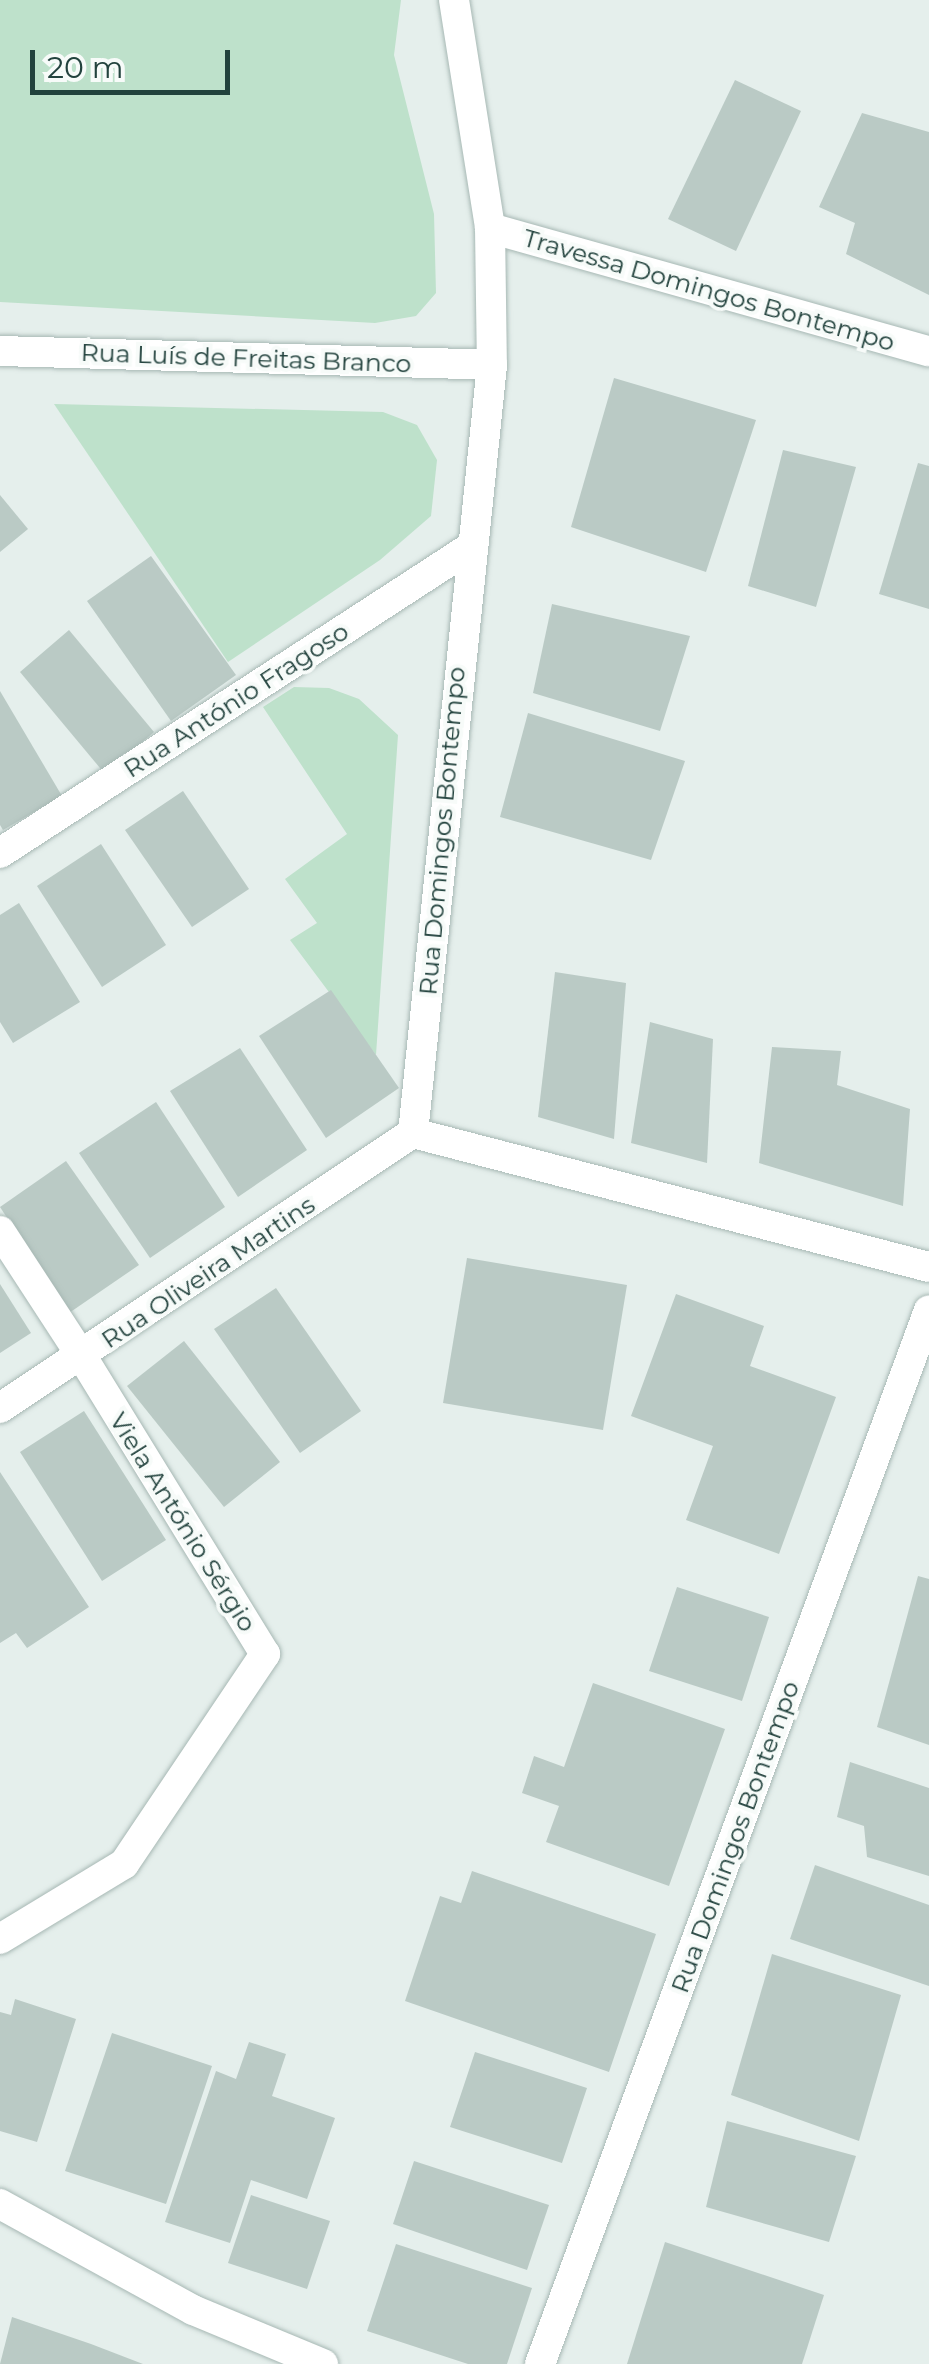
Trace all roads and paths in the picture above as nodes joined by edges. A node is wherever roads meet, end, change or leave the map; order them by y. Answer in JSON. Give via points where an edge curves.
{"nodes":[{"id":1,"x":454,"y":0,"type":"edge"},
{"id":2,"x":490,"y":228,"type":"junction"},
{"id":3,"x":0,"y":351,"type":"edge"},
{"id":4,"x":929,"y":351,"type":"edge"},
{"id":5,"x":492,"y":365,"type":"junction"},
{"id":6,"x":471,"y":547,"type":"junction"},
{"id":7,"x":0,"y":853,"type":"edge"},
{"id":8,"x":413,"y":1133,"type":"junction"},
{"id":9,"x":0,"y":1231,"type":"edge"},
{"id":10,"x":929,"y":1267,"type":"edge"},
{"id":11,"x":929,"y":1310,"type":"edge"},
{"id":12,"x":82,"y":1357,"type":"junction"},
{"id":13,"x":0,"y":1408,"type":"edge"},
{"id":14,"x":0,"y":1939,"type":"edge"},
{"id":15,"x":0,"y":2204,"type":"edge"},
{"id":16,"x":323,"y":2364,"type":"edge"},
{"id":17,"x":540,"y":2364,"type":"edge"}],
"edges":[{"from":1,"to":2,"type":"street","name":"Rua Domingos Bontempo"},
{"from":2,"to":4,"type":"street","name":"Travessa Domingos Bontempo"},
{"from":2,"to":5,"type":"street","name":"Rua Domingos Bontempo"},
{"from":3,"to":5,"type":"street","name":"Rua Luís de Freitas Branco"},
{"from":5,"to":6,"type":"street","name":"Rua Domingos Bontempo"},
{"from":6,"to":7,"type":"street","name":"Rua António Fragoso"},
{"from":6,"to":8,"type":"street","name":"Rua Domingos Bontempo"},
{"from":8,"to":10,"type":"street"},
{"from":8,"to":12,"type":"street","name":"Rua Oliveira Martins"},
{"from":9,"to":12,"type":"street"},
{"from":11,"to":17,"type":"street","name":"Rua Domingos Bontempo"},
{"from":12,"to":13,"type":"street","name":"Rua Oliveira Martins"},
{"from":12,"to":14,"type":"street","name":"Viela António Sérgio","via":[[265,1654],[124,1864]]},
{"from":15,"to":16,"type":"street","via":[[193,2310]]}]}
